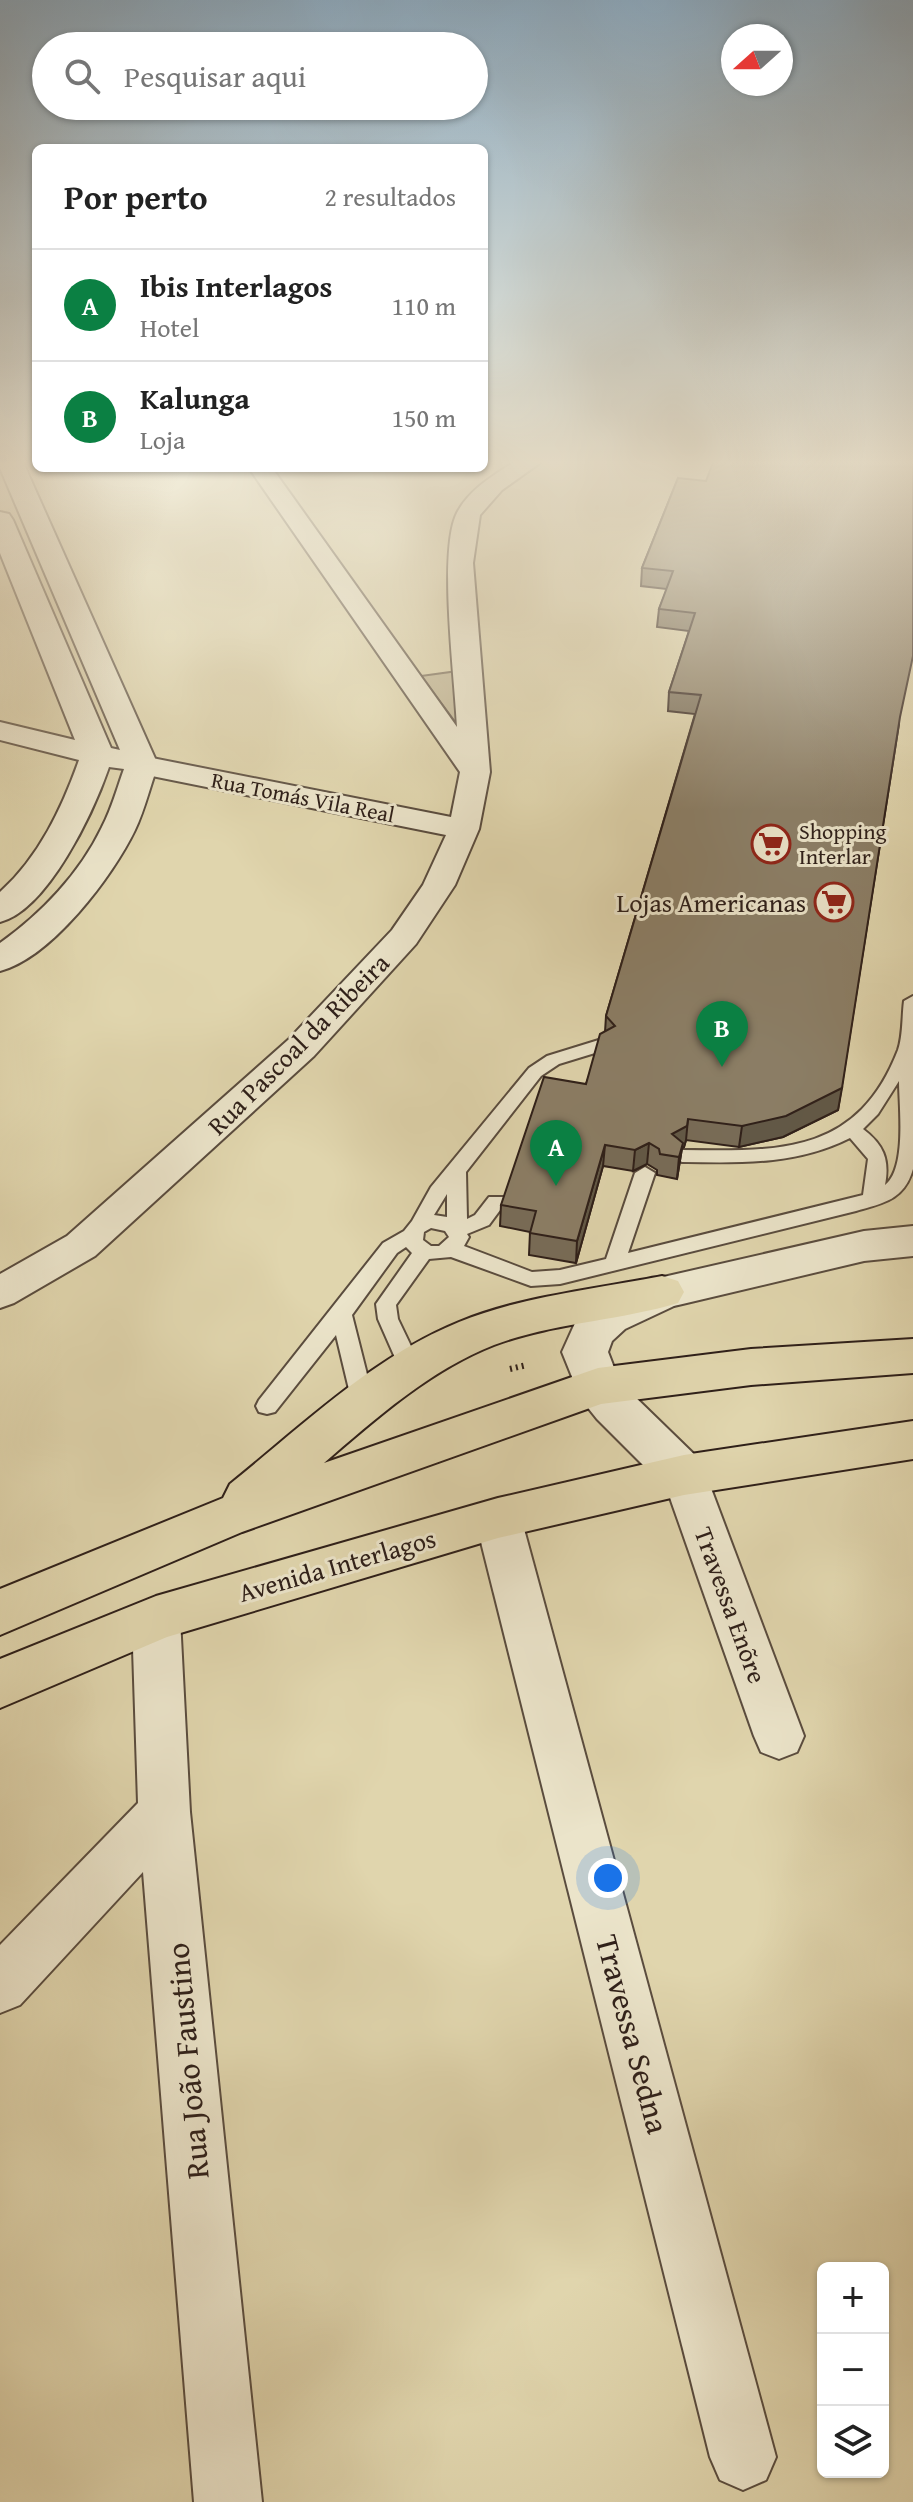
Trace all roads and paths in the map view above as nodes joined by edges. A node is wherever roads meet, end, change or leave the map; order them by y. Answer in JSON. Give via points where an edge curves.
{"nodes":[{"id":1,"x":22,"y":577,"type":"edge"},
{"id":2,"x":57,"y":577,"type":"edge"},
{"id":3,"x":337,"y":577,"type":"edge"},
{"id":4,"x":461,"y":577,"type":"edge"},
{"id":5,"x":468,"y":667,"type":"junction"},
{"id":6,"x":408,"y":677,"type":"junction"},
{"id":7,"x":0,"y":731,"type":"edge"},
{"id":8,"x":0,"y":756,"type":"edge"},
{"id":9,"x":94,"y":765,"type":"junction"},
{"id":10,"x":475,"y":772,"type":"junction"},
{"id":11,"x":138,"y":776,"type":"junction"},
{"id":12,"x":464,"y":829,"type":"junction"},
{"id":13,"x":0,"y":911,"type":"edge"},
{"id":14,"x":0,"y":960,"type":"edge"},
{"id":15,"x":913,"y":1001,"type":"edge"},
{"id":16,"x":602,"y":1045,"type":"edge"},
{"id":17,"x":910,"y":1050,"type":"edge"},
{"id":18,"x":851,"y":1129,"type":"junction"},
{"id":19,"x":910,"y":1136,"type":"edge"},
{"id":20,"x":682,"y":1156,"type":"edge"},
{"id":21,"x":456,"y":1171,"type":"junction"},
{"id":22,"x":645,"y":1173,"type":"edge"},
{"id":23,"x":872,"y":1199,"type":"junction"},
{"id":24,"x":496,"y":1202,"type":"dead end"},
{"id":25,"x":913,"y":1221,"type":"edge"},
{"id":26,"x":419,"y":1237,"type":"junction"},
{"id":27,"x":453,"y":1240,"type":"junction"},
{"id":28,"x":913,"y":1241,"type":"edge"},
{"id":29,"x":864,"y":1246,"type":"junction"},
{"id":30,"x":614,"y":1264,"type":"junction"},
{"id":31,"x":662,"y":1292,"type":"junction"},
{"id":32,"x":0,"y":1293,"type":"edge"},
{"id":33,"x":341,"y":1314,"type":"junction"},
{"id":34,"x":913,"y":1356,"type":"edge"},
{"id":35,"x":411,"y":1369,"type":"junction"},
{"id":36,"x":598,"y":1386,"type":"junction"},
{"id":37,"x":363,"y":1402,"type":"junction"},
{"id":38,"x":267,"y":1406,"type":"dead end"},
{"id":39,"x":913,"y":1440,"type":"edge"},
{"id":40,"x":684,"y":1475,"type":"junction"},
{"id":41,"x":224,"y":1518,"type":"junction"},
{"id":42,"x":498,"y":1518,"type":"junction"},
{"id":43,"x":0,"y":1613,"type":"edge"},
{"id":44,"x":156,"y":1618,"type":"junction"},
{"id":45,"x":0,"y":1684,"type":"edge"},
{"id":46,"x":779,"y":1736,"type":"dead end"},
{"id":47,"x":164,"y":1812,"type":"junction"},
{"id":48,"x":0,"y":1985,"type":"edge"},
{"id":49,"x":743,"y":2457,"type":"dead end"},
{"id":50,"x":228,"y":2502,"type":"edge"}],
"edges":[{"from":1,"to":9,"type":"street"},
{"from":2,"to":11,"type":"street"},
{"from":3,"to":6,"type":"street"},
{"from":4,"to":5,"type":"street","name":"Rua Pascoal da Ribeira"},
{"from":5,"to":6,"type":"street"},
{"from":5,"to":10,"type":"street","name":"Rua Pascoal da Ribeira"},
{"from":6,"to":10,"type":"street"},
{"from":7,"to":9,"type":"street"},
{"from":8,"to":9,"type":"street"},
{"from":9,"to":11,"type":"street"},
{"from":9,"to":13,"type":"street","via":[[73,817],[47,860]]},
{"from":10,"to":12,"type":"street","name":"Rua Pascoal da Ribeira"},
{"from":11,"to":12,"type":"street","name":"Rua Tomás Vila Real"},
{"from":11,"to":14,"type":"street","via":[[118,830],[94,867],[60,909]]},
{"from":12,"to":32,"type":"street","name":"Rua Pascoal da Ribeira","via":[[439,885],[404,937],[301,1048],[81,1246]]},
{"from":15,"to":17,"type":"lane"},
{"from":16,"to":21,"type":"lane","via":[[553,1060],[535,1072]]},
{"from":17,"to":18,"type":"lane","via":[[867,1115]]},
{"from":17,"to":19,"type":"lane"},
{"from":18,"to":20,"type":"lane","via":[[803,1150],[774,1155]]},
{"from":18,"to":23,"type":"lane","via":[[878,1154],[881,1165]]},
{"from":19,"to":23,"type":"lane","via":[[899,1184]]},
{"from":21,"to":26,"type":"lane","via":[[425,1206]]},
{"from":21,"to":27,"type":"lane"},
{"from":22,"to":30,"type":"lane"},
{"from":23,"to":30,"type":"lane"},
{"from":24,"to":27,"type":"lane","via":[[482,1220]]},
{"from":25,"to":29,"type":"street"},
{"from":26,"to":27,"type":"lane","via":[[441,1253]]},
{"from":26,"to":27,"type":"lane","via":[[437,1220],[452,1225]]},
{"from":26,"to":33,"type":"lane","via":[[390,1248]]},
{"from":26,"to":35,"type":"lane","via":[[386,1304]]},
{"from":27,"to":30,"type":"lane","via":[[531,1279]]},
{"from":28,"to":29,"type":"street"},
{"from":29,"to":31,"type":"street"},
{"from":31,"to":35,"type":"main road","via":[[510,1323],[475,1334]]},
{"from":31,"to":36,"type":"street","via":[[609,1317],[592,1333],[585,1352]]},
{"from":33,"to":37,"type":"lane"},
{"from":33,"to":38,"type":"lane"},
{"from":34,"to":36,"type":"main road","via":[[751,1367]]},
{"from":35,"to":37,"type":"main road"},
{"from":36,"to":40,"type":"street"},
{"from":36,"to":41,"type":"main road"},
{"from":37,"to":41,"type":"main road"},
{"from":39,"to":40,"type":"main road","name":"Avenida Interlagos"},
{"from":40,"to":42,"type":"main road","name":"Avenida Interlagos"},
{"from":40,"to":46,"type":"street","name":"Travessa Enõre"},
{"from":41,"to":43,"type":"main road"},
{"from":42,"to":44,"type":"main road","name":"Avenida Interlagos"},
{"from":42,"to":49,"type":"street","name":"Travessa Sedna"},
{"from":44,"to":45,"type":"main road","name":"Avenida Interlagos"},
{"from":44,"to":47,"type":"street","name":"Rua João Faustino"},
{"from":47,"to":48,"type":"street"},
{"from":47,"to":50,"type":"street","name":"Rua João Faustino"}]}
